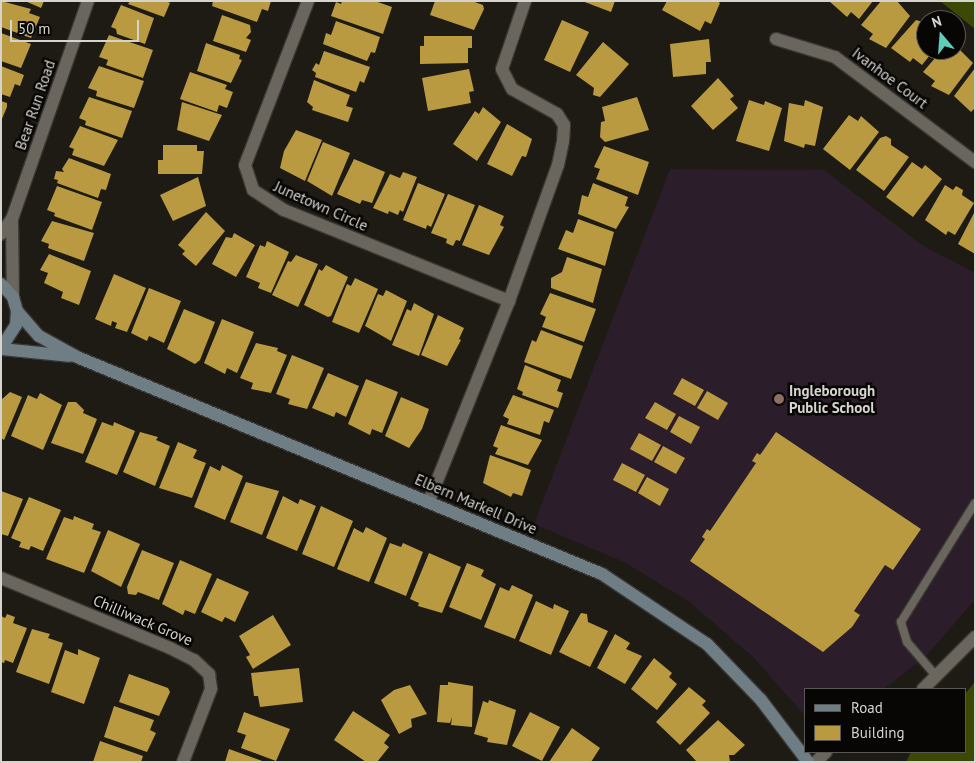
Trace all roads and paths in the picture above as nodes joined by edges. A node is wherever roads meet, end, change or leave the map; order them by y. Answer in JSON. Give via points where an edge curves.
{"nodes":[{"id":1,"x":88,"y":1,"type":"edge"},
{"id":2,"x":308,"y":1,"type":"edge"},
{"id":3,"x":525,"y":1,"type":"edge"},
{"id":4,"x":776,"y":39,"type":"dead end"},
{"id":5,"x":975,"y":162,"type":"edge"},
{"id":6,"x":12,"y":219,"type":"junction"},
{"id":7,"x":1,"y":234,"type":"edge"},
{"id":8,"x":1,"y":284,"type":"edge"},
{"id":9,"x":13,"y":297,"type":"junction"},
{"id":10,"x":509,"y":301,"type":"junction"},
{"id":11,"x":17,"y":311,"type":"junction"},
{"id":12,"x":1,"y":349,"type":"edge"},
{"id":13,"x":77,"y":357,"type":"junction"},
{"id":14,"x":429,"y":501,"type":"junction"},
{"id":15,"x":975,"y":503,"type":"edge"},
{"id":16,"x":1,"y":578,"type":"edge"},
{"id":17,"x":975,"y":637,"type":"edge"},
{"id":18,"x":937,"y":677,"type":"junction"},
{"id":19,"x":924,"y":688,"type":"edge"},
{"id":20,"x":825,"y":753,"type":"edge"},
{"id":21,"x":183,"y":762,"type":"edge"},
{"id":22,"x":808,"y":762,"type":"edge"},
{"id":23,"x":816,"y":762,"type":"edge"}],
"edges":[{"from":1,"to":6,"type":"street","name":"Bear Run Road"},
{"from":2,"to":10,"type":"street","name":"Junetown Circle","via":[[245,165],[254,190],[284,210]]},
{"from":3,"to":10,"type":"street","via":[[502,69],[512,89],[557,114],[564,125],[564,133],[558,166]]},
{"from":4,"to":5,"type":"street","name":"Ivanhoe Court","via":[[835,57]]},
{"from":6,"to":7,"type":"street","name":"Bear Run Road"},
{"from":6,"to":9,"type":"street","name":"Bear Run Road"},
{"from":8,"to":9,"type":"street"},
{"from":9,"to":11,"type":"street"},
{"from":10,"to":14,"type":"street"},
{"from":11,"to":12,"type":"street","via":[[16,325]]},
{"from":11,"to":13,"type":"street","name":"Elbern Markell Drive","via":[[39,336]]},
{"from":12,"to":13,"type":"street","name":"Elbern Markell Drive"},
{"from":13,"to":14,"type":"street","name":"Elbern Markell Drive"},
{"from":14,"to":22,"type":"street","name":"Elbern Markell Drive","via":[[602,574],[708,644],[761,700]]},
{"from":15,"to":18,"type":"lane","via":[[901,622],[907,642]]},
{"from":16,"to":21,"type":"street","name":"Chilliwack Grove","via":[[170,648],[194,660],[209,674],[211,689]]},
{"from":17,"to":18,"type":"street"},
{"from":18,"to":19,"type":"street"},
{"from":20,"to":23,"type":"street"}]}
